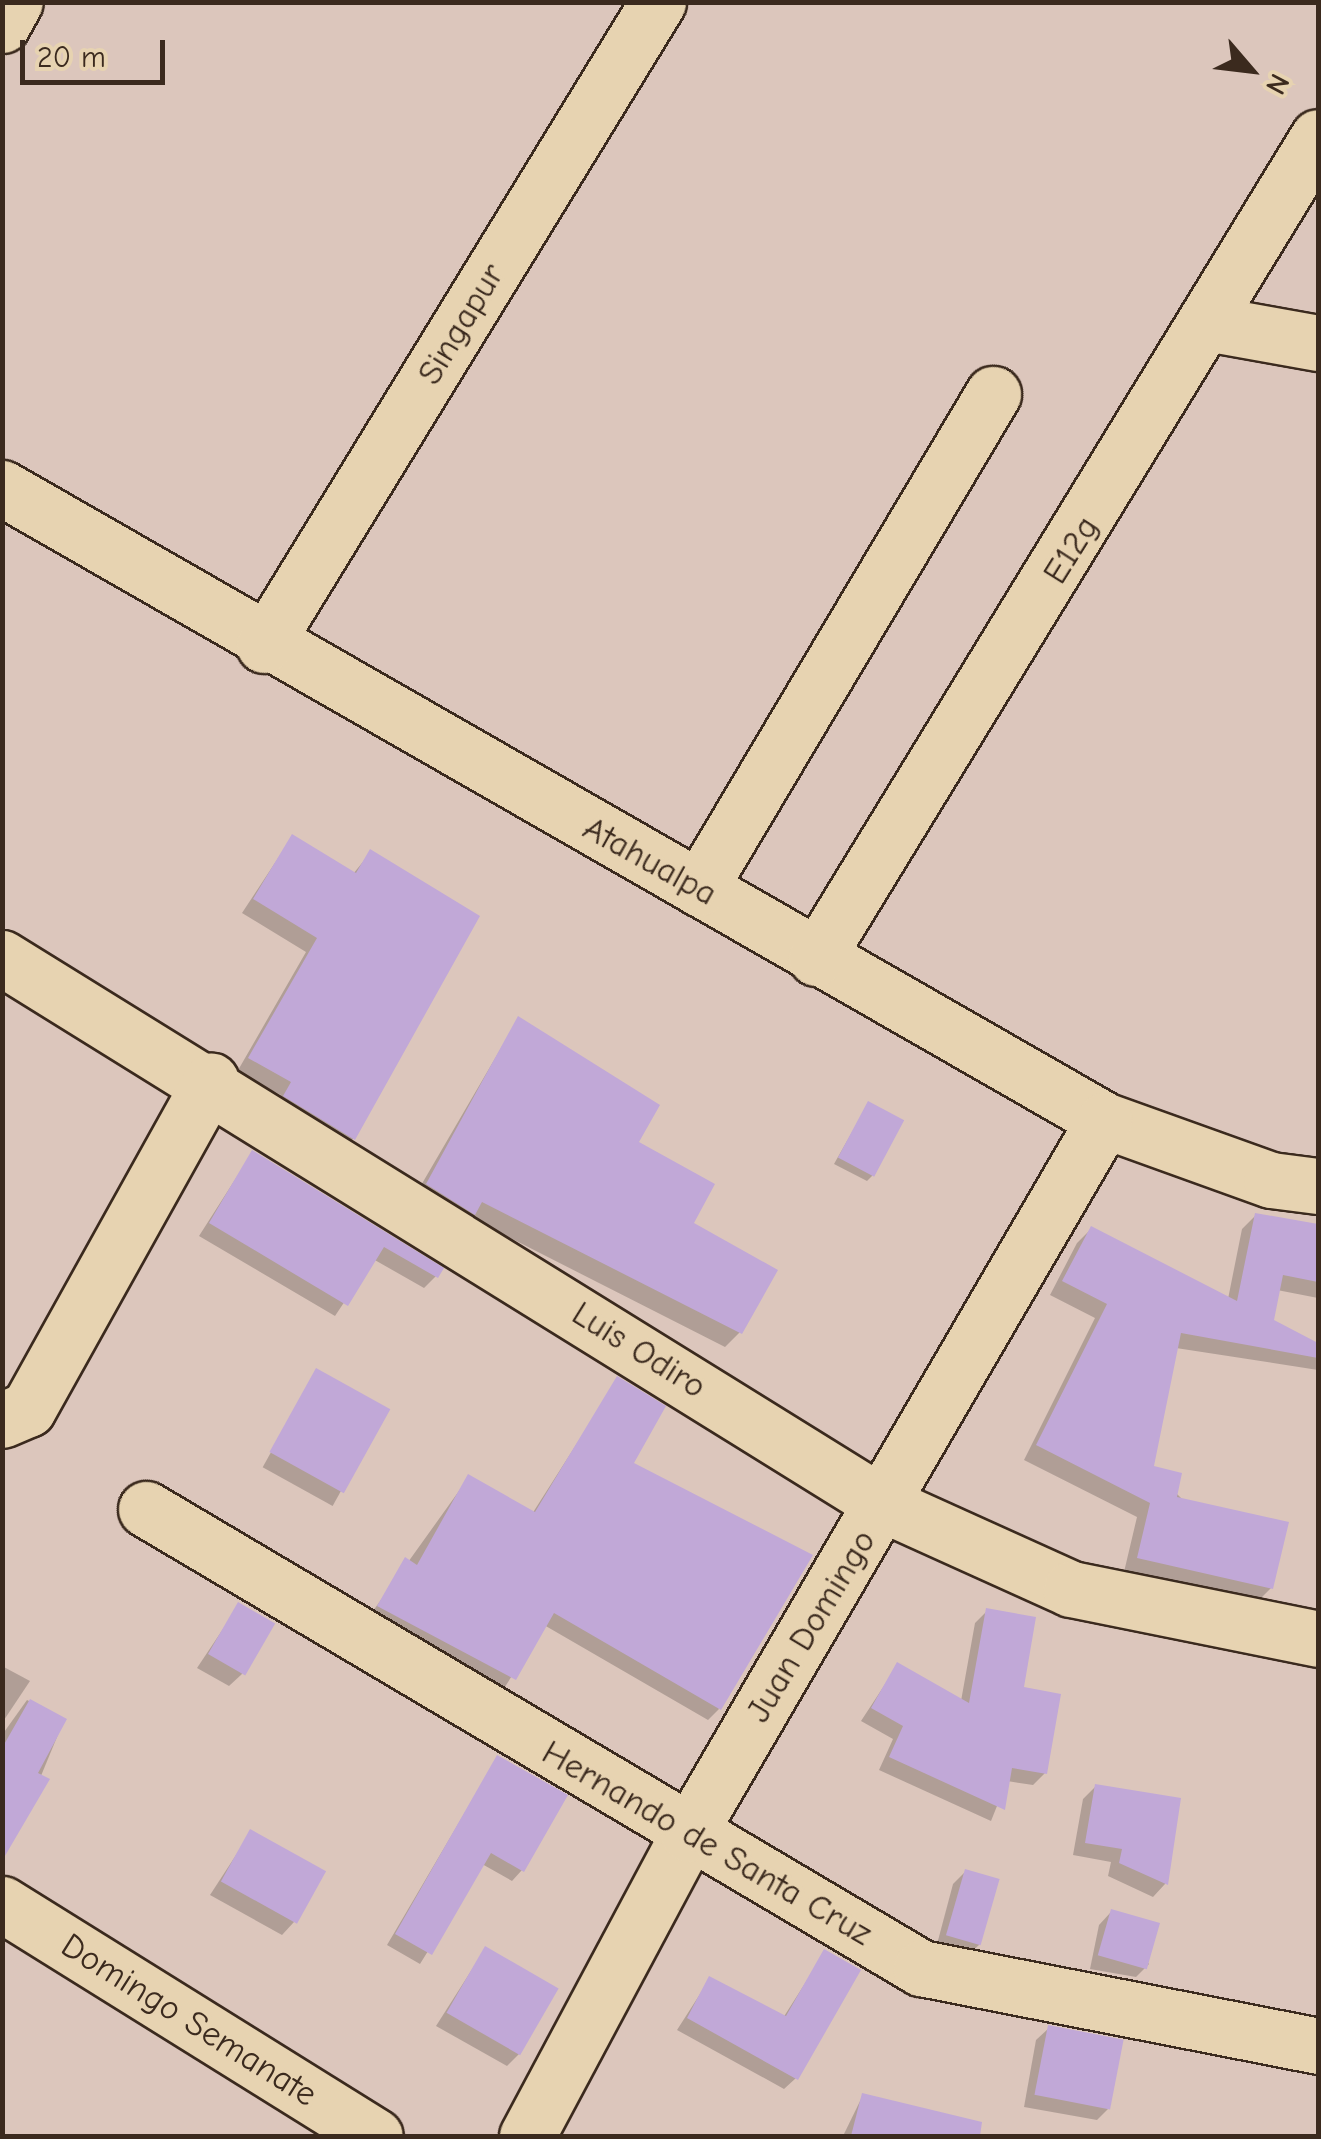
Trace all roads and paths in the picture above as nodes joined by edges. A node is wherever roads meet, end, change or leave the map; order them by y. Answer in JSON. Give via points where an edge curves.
{"nodes":[{"id":1,"x":16,"y":2,"type":"edge"},
{"id":2,"x":658,"y":2,"type":"edge"},
{"id":3,"x":2,"y":25,"type":"edge"},
{"id":4,"x":1318,"y":137,"type":"edge"},
{"id":5,"x":1212,"y":324,"type":"junction"},
{"id":6,"x":1318,"y":343,"type":"edge"},
{"id":7,"x":993,"y":394,"type":"dead end"},
{"id":8,"x":2,"y":488,"type":"edge"},
{"id":9,"x":264,"y":646,"type":"junction"},
{"id":10,"x":699,"y":888,"type":"junction"},
{"id":11,"x":2,"y":958,"type":"edge"},
{"id":12,"x":816,"y":958,"type":"junction"},
{"id":13,"x":211,"y":1080,"type":"junction"},
{"id":14,"x":1104,"y":1120,"type":"junction"},
{"id":15,"x":1318,"y":1186,"type":"edge"},
{"id":16,"x":2,"y":1420,"type":"edge"},
{"id":17,"x":883,"y":1504,"type":"junction"},
{"id":18,"x":146,"y":1510,"type":"dead end"},
{"id":19,"x":1318,"y":1639,"type":"edge"},
{"id":20,"x":688,"y":1834,"type":"junction"},
{"id":21,"x":2,"y":1904,"type":"edge"},
{"id":22,"x":1318,"y":2046,"type":"edge"},
{"id":23,"x":375,"y":2136,"type":"edge"},
{"id":24,"x":526,"y":2136,"type":"edge"}],
"edges":[{"from":1,"to":3,"type":"street"},
{"from":2,"to":9,"type":"street","name":"Singapur"},
{"from":4,"to":5,"type":"street","name":"E12g"},
{"from":5,"to":6,"type":"street"},
{"from":5,"to":12,"type":"street","name":"E12g"},
{"from":7,"to":10,"type":"street"},
{"from":8,"to":9,"type":"street","name":"Atahualpa"},
{"from":9,"to":10,"type":"street","name":"Atahualpa"},
{"from":10,"to":12,"type":"street","name":"Atahualpa"},
{"from":11,"to":13,"type":"street","name":"Luis Odiro"},
{"from":12,"to":14,"type":"street","name":"Atahualpa"},
{"from":13,"to":16,"type":"street","via":[[28,1409]]},
{"from":13,"to":17,"type":"street","name":"Luis Odiro"},
{"from":14,"to":15,"type":"street","name":"Atahualpa","via":[[1271,1180]]},
{"from":14,"to":17,"type":"street","name":"Juan Domingo"},
{"from":17,"to":19,"type":"street","name":"Luis Odiro","via":[[1071,1589]]},
{"from":17,"to":20,"type":"street","name":"Juan Domingo"},
{"from":18,"to":20,"type":"street","name":"Hernando de Santa Cruz"},
{"from":20,"to":22,"type":"street","name":"Hernando de Santa Cruz","via":[[921,1968]]},
{"from":20,"to":24,"type":"street","name":"Juan Domingo"},
{"from":21,"to":23,"type":"street","name":"Domingo Semanate"}]}
